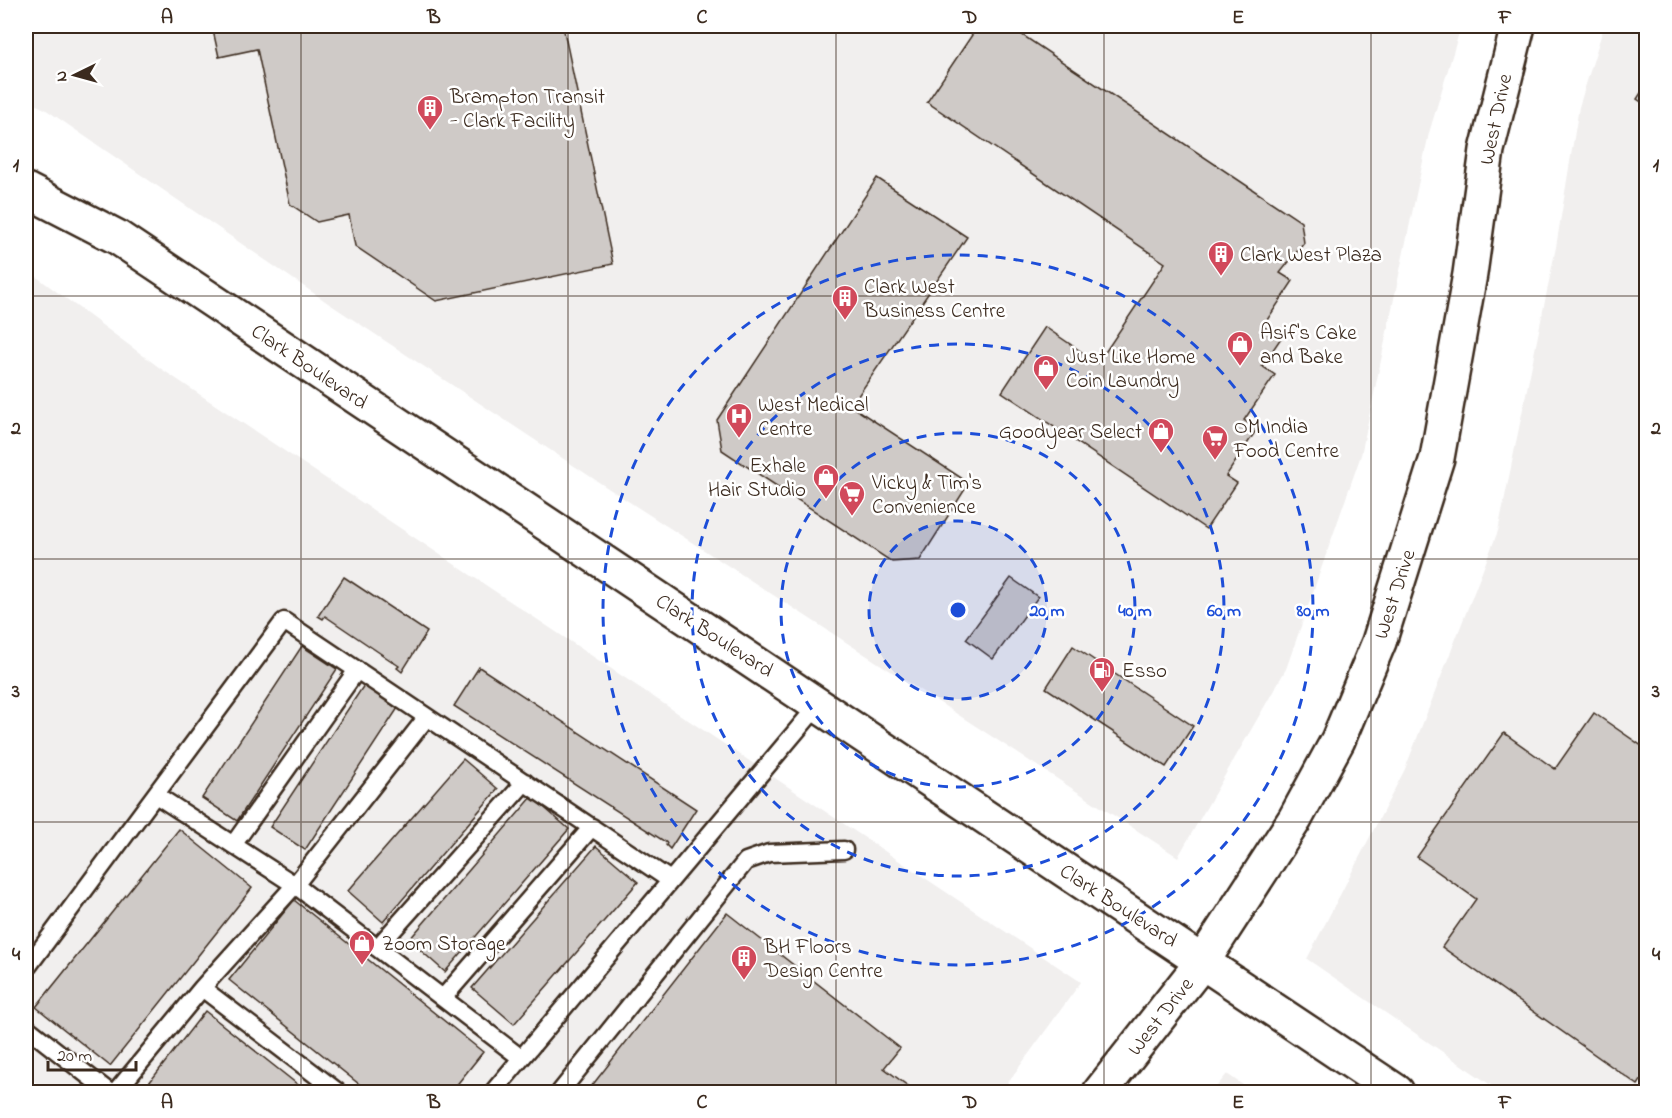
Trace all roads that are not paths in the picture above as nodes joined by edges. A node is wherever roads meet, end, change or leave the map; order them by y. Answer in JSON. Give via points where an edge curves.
{"nodes":[{"id":1,"x":1518,"y":26,"type":"edge"},
{"id":2,"x":26,"y":190,"type":"edge"},
{"id":3,"x":357,"y":670,"type":"junction"},
{"id":4,"x":819,"y":704,"type":"junction"},
{"id":5,"x":427,"y":717,"type":"junction"},
{"id":6,"x":525,"y":782,"type":"junction"},
{"id":7,"x":156,"y":795,"type":"junction"},
{"id":8,"x":592,"y":827,"type":"junction"},
{"id":9,"x":233,"y":845,"type":"junction"},
{"id":10,"x":844,"y":850,"type":"dead end"},
{"id":11,"x":670,"y":879,"type":"junction"},
{"id":12,"x":295,"y":885,"type":"junction"},
{"id":13,"x":377,"y":948,"type":"junction"},
{"id":14,"x":1203,"y":961,"type":"junction"},
{"id":15,"x":26,"y":969,"type":"edge"},
{"id":16,"x":202,"y":988,"type":"junction"},
{"id":17,"x":442,"y":998,"type":"junction"},
{"id":18,"x":26,"y":1027,"type":"edge"},
{"id":19,"x":521,"y":1058,"type":"junction"},
{"id":20,"x":109,"y":1092,"type":"edge"},
{"id":21,"x":116,"y":1092,"type":"edge"},
{"id":22,"x":338,"y":1092,"type":"edge"},
{"id":23,"x":493,"y":1092,"type":"edge"},
{"id":24,"x":560,"y":1092,"type":"edge"},
{"id":25,"x":1100,"y":1092,"type":"edge"},
{"id":26,"x":1397,"y":1092,"type":"edge"}],
"edges":[{"from":1,"to":14,"type":"street","name":"West Drive","via":[[1487,150],[1470,274],[1437,458],[1379,642],[1338,740],[1295,819]]},
{"from":2,"to":4,"type":"street","name":"Clark Boulevard","via":[[117,237]]},
{"from":3,"to":5,"type":"lane"},
{"from":3,"to":7,"type":"lane","via":[[284,621]]},
{"from":3,"to":9,"type":"lane"},
{"from":4,"to":11,"type":"lane"},
{"from":4,"to":14,"type":"street","name":"Clark Boulevard"},
{"from":5,"to":6,"type":"lane"},
{"from":5,"to":12,"type":"lane"},
{"from":6,"to":8,"type":"lane"},
{"from":6,"to":13,"type":"lane"},
{"from":7,"to":9,"type":"lane"},
{"from":7,"to":15,"type":"lane"},
{"from":8,"to":11,"type":"lane"},
{"from":8,"to":17,"type":"lane"},
{"from":9,"to":12,"type":"lane"},
{"from":10,"to":24,"type":"lane","via":[[769,853],[747,861]]},
{"from":11,"to":19,"type":"lane"},
{"from":12,"to":13,"type":"lane"},
{"from":12,"to":16,"type":"lane"},
{"from":13,"to":17,"type":"lane"},
{"from":14,"to":25,"type":"street","name":"West Drive"},
{"from":14,"to":26,"type":"street","name":"Clark Boulevard"},
{"from":16,"to":21,"type":"lane"},
{"from":16,"to":22,"type":"lane"},
{"from":17,"to":19,"type":"lane"},
{"from":18,"to":20,"type":"lane"},
{"from":19,"to":23,"type":"lane"}]}
